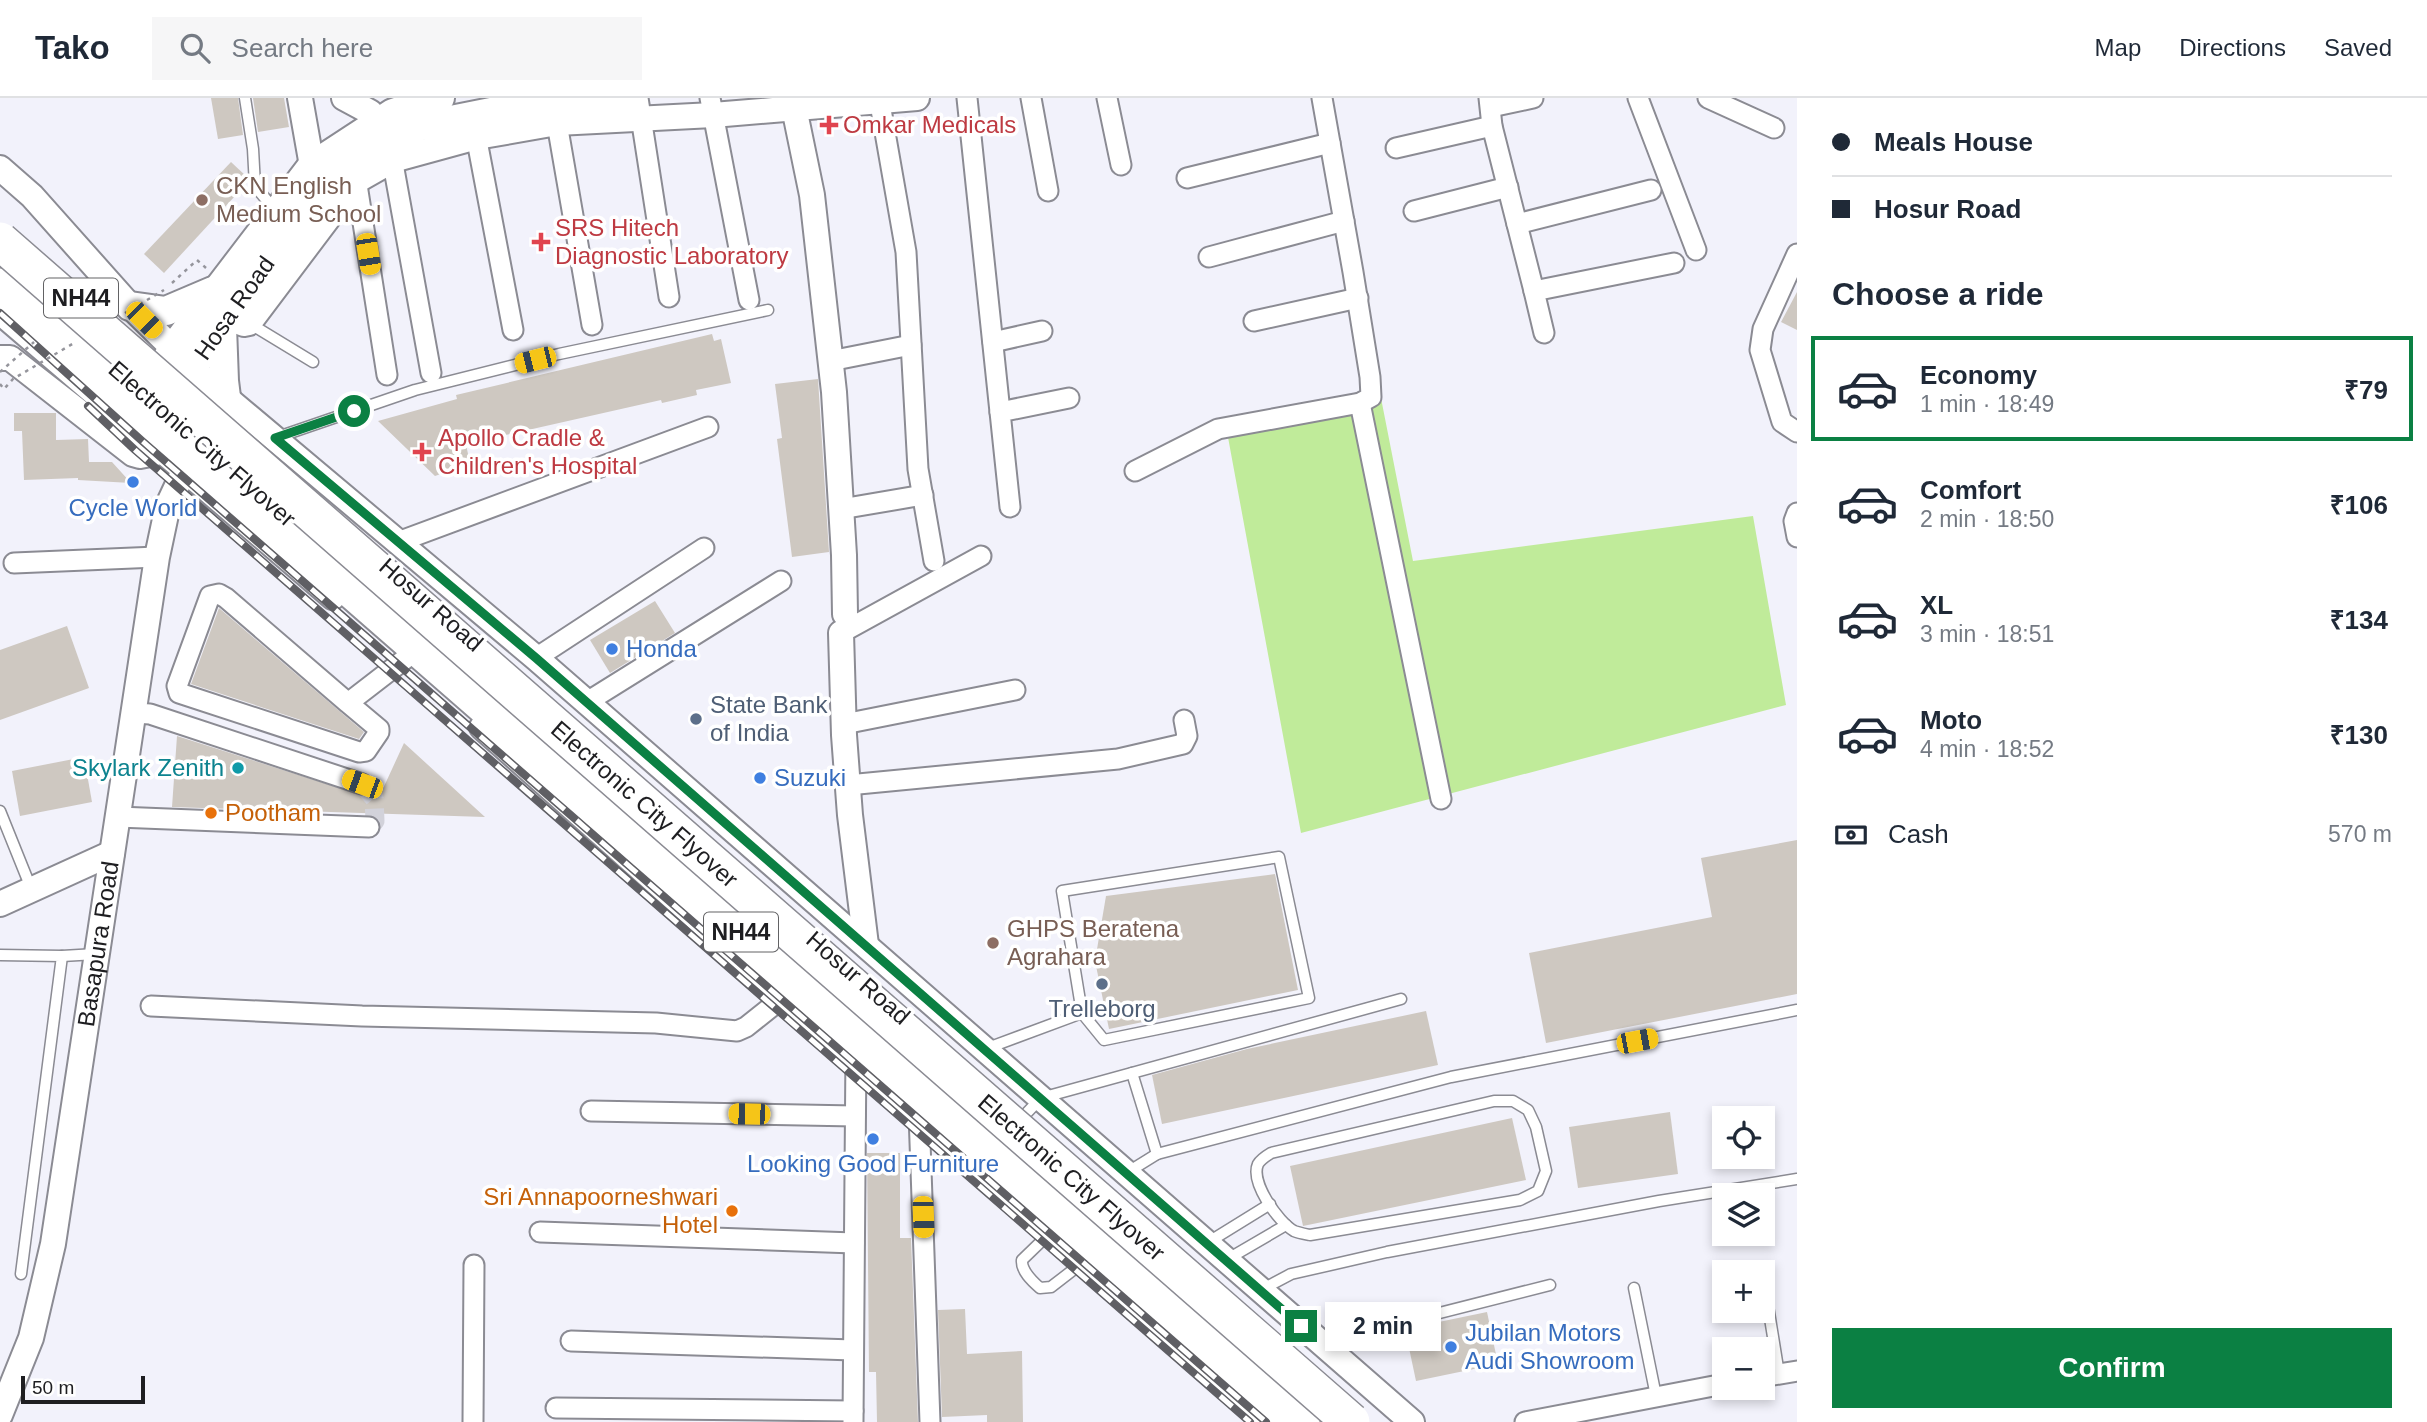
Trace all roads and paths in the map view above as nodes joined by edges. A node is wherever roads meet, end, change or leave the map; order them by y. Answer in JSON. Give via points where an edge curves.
{"nodes":[{"id":1,"x":245,"y":98,"type":"edge"},
{"id":2,"x":300,"y":98,"type":"edge"},
{"id":3,"x":344,"y":98,"type":"edge"},
{"id":4,"x":440,"y":98,"type":"edge"},
{"id":5,"x":918,"y":98,"type":"edge"},
{"id":6,"x":967,"y":98,"type":"edge"},
{"id":7,"x":1031,"y":98,"type":"edge"},
{"id":8,"x":1107,"y":98,"type":"edge"},
{"id":9,"x":1322,"y":98,"type":"edge"},
{"id":10,"x":1533,"y":98,"type":"edge"},
{"id":11,"x":1638,"y":98,"type":"edge"},
{"id":12,"x":1708,"y":98,"type":"edge"},
{"id":13,"x":879,"y":100,"type":"edge"},
{"id":14,"x":793,"y":103,"type":"edge"},
{"id":15,"x":634,"y":105,"type":"edge"},
{"id":16,"x":712,"y":106,"type":"edge"},
{"id":17,"x":554,"y":108,"type":"edge"},
{"id":18,"x":1491,"y":110,"type":"edge"},
{"id":19,"x":475,"y":127,"type":"junction"},
{"id":20,"x":1774,"y":128,"type":"dead end"},
{"id":21,"x":387,"y":140,"type":"junction"},
{"id":22,"x":1329,"y":143,"type":"junction"},
{"id":23,"x":1396,"y":148,"type":"dead end"},
{"id":24,"x":1121,"y":165,"type":"dead end"},
{"id":25,"x":312,"y":166,"type":"junction"},
{"id":26,"x":0,"y":168,"type":"edge"},
{"id":27,"x":355,"y":171,"type":"junction"},
{"id":28,"x":1187,"y":178,"type":"dead end"},
{"id":29,"x":1508,"y":187,"type":"junction"},
{"id":30,"x":1651,"y":190,"type":"dead end"},
{"id":31,"x":1048,"y":191,"type":"dead end"},
{"id":32,"x":1414,"y":211,"type":"dead end"},
{"id":33,"x":276,"y":212,"type":"junction"},
{"id":34,"x":1344,"y":221,"type":"junction"},
{"id":35,"x":1517,"y":224,"type":"junction"},
{"id":36,"x":0,"y":228,"type":"edge"},
{"id":37,"x":0,"y":242,"type":"edge"},
{"id":38,"x":1696,"y":250,"type":"dead end"},
{"id":39,"x":1797,"y":254,"type":"edge"},
{"id":40,"x":1209,"y":257,"type":"dead end"},
{"id":41,"x":197,"y":260,"type":"dead end"},
{"id":42,"x":1674,"y":263,"type":"dead end"},
{"id":43,"x":0,"y":267,"type":"edge"},
{"id":44,"x":0,"y":285,"type":"edge"},
{"id":45,"x":218,"y":288,"type":"junction"},
{"id":46,"x":164,"y":290,"type":"dead end"},
{"id":47,"x":1534,"y":291,"type":"junction"},
{"id":48,"x":669,"y":297,"type":"dead end"},
{"id":49,"x":1358,"y":298,"type":"junction"},
{"id":50,"x":749,"y":300,"type":"dead end"},
{"id":51,"x":130,"y":306,"type":"junction"},
{"id":52,"x":768,"y":310,"type":"dead end"},
{"id":53,"x":0,"y":312,"type":"edge"},
{"id":54,"x":1254,"y":321,"type":"dead end"},
{"id":55,"x":233,"y":323,"type":"junction"},
{"id":56,"x":592,"y":325,"type":"dead end"},
{"id":57,"x":513,"y":330,"type":"dead end"},
{"id":58,"x":1042,"y":331,"type":"dead end"},
{"id":59,"x":1544,"y":333,"type":"dead end"},
{"id":60,"x":34,"y":342,"type":"junction"},
{"id":61,"x":993,"y":342,"type":"junction"},
{"id":62,"x":911,"y":345,"type":"junction"},
{"id":63,"x":0,"y":358,"type":"edge"},
{"id":64,"x":830,"y":361,"type":"junction"},
{"id":65,"x":313,"y":362,"type":"dead end"},
{"id":66,"x":177,"y":368,"type":"junction"},
{"id":67,"x":0,"y":372,"type":"edge"},
{"id":68,"x":431,"y":373,"type":"dead end"},
{"id":69,"x":387,"y":375,"type":"dead end"},
{"id":70,"x":1069,"y":398,"type":"dead end"},
{"id":71,"x":1360,"y":402,"type":"junction"},
{"id":72,"x":1000,"y":412,"type":"junction"},
{"id":73,"x":228,"y":413,"type":"junction"},
{"id":74,"x":708,"y":427,"type":"dead end"},
{"id":75,"x":150,"y":429,"type":"junction"},
{"id":76,"x":1797,"y":432,"type":"edge"},
{"id":77,"x":275,"y":438,"type":"junction"},
{"id":78,"x":184,"y":471,"type":"junction"},
{"id":79,"x":1135,"y":471,"type":"dead end"},
{"id":80,"x":923,"y":495,"type":"junction"},
{"id":81,"x":1010,"y":507,"type":"dead end"},
{"id":82,"x":841,"y":509,"type":"junction"},
{"id":83,"x":1797,"y":513,"type":"edge"},
{"id":84,"x":1797,"y":537,"type":"edge"},
{"id":85,"x":398,"y":542,"type":"junction"},
{"id":86,"x":704,"y":548,"type":"dead end"},
{"id":87,"x":981,"y":556,"type":"dead end"},
{"id":88,"x":157,"y":557,"type":"junction"},
{"id":89,"x":934,"y":561,"type":"dead end"},
{"id":90,"x":14,"y":564,"type":"dead end"},
{"id":91,"x":781,"y":581,"type":"dead end"},
{"id":92,"x":843,"y":624,"type":"junction"},
{"id":93,"x":536,"y":658,"type":"junction"},
{"id":94,"x":405,"y":659,"type":"junction"},
{"id":95,"x":1015,"y":690,"type":"dead end"},
{"id":96,"x":587,"y":702,"type":"junction"},
{"id":97,"x":348,"y":703,"type":"junction"},
{"id":98,"x":134,"y":713,"type":"junction"},
{"id":99,"x":1184,"y":720,"type":"dead end"},
{"id":100,"x":844,"y":724,"type":"junction"},
{"id":101,"x":362,"y":784,"type":"dead end"},
{"id":102,"x":848,"y":785,"type":"junction"},
{"id":103,"x":1441,"y":799,"type":"dead end"},
{"id":104,"x":0,"y":811,"type":"edge"},
{"id":105,"x":118,"y":817,"type":"junction"},
{"id":106,"x":369,"y":827,"type":"dead end"},
{"id":107,"x":113,"y":853,"type":"junction"},
{"id":108,"x":32,"y":888,"type":"junction"},
{"id":109,"x":0,"y":904,"type":"edge"},
{"id":110,"x":866,"y":945,"type":"junction"},
{"id":111,"x":97,"y":954,"type":"junction"},
{"id":112,"x":0,"y":955,"type":"edge"},
{"id":113,"x":62,"y":956,"type":"junction"},
{"id":114,"x":785,"y":996,"type":"junction"},
{"id":115,"x":1401,"y":999,"type":"dead end"},
{"id":116,"x":151,"y":1006,"type":"dead end"},
{"id":117,"x":1797,"y":1010,"type":"edge"},
{"id":118,"x":1082,"y":1013,"type":"junction"},
{"id":119,"x":857,"y":1046,"type":"junction"},
{"id":120,"x":985,"y":1049,"type":"junction"},
{"id":121,"x":1132,"y":1073,"type":"junction"},
{"id":122,"x":1030,"y":1109,"type":"junction"},
{"id":123,"x":591,"y":1111,"type":"dead end"},
{"id":124,"x":919,"y":1114,"type":"junction"},
{"id":125,"x":855,"y":1116,"type":"junction"},
{"id":126,"x":1157,"y":1154,"type":"junction"},
{"id":127,"x":1126,"y":1172,"type":"junction"},
{"id":128,"x":1797,"y":1179,"type":"edge"},
{"id":129,"x":1270,"y":1204,"type":"junction"},
{"id":130,"x":1286,"y":1225,"type":"junction"},
{"id":131,"x":1052,"y":1230,"type":"junction"},
{"id":132,"x":540,"y":1232,"type":"dead end"},
{"id":133,"x":854,"y":1243,"type":"junction"},
{"id":134,"x":1207,"y":1243,"type":"junction"},
{"id":135,"x":1086,"y":1260,"type":"junction"},
{"id":136,"x":1226,"y":1260,"type":"junction"},
{"id":137,"x":474,"y":1265,"type":"dead end"},
{"id":138,"x":21,"y":1273,"type":"dead end"},
{"id":139,"x":1550,"y":1286,"type":"dead end"},
{"id":140,"x":1634,"y":1288,"type":"dead end"},
{"id":141,"x":1260,"y":1290,"type":"junction"},
{"id":142,"x":1771,"y":1323,"type":"edge"},
{"id":143,"x":571,"y":1341,"type":"dead end"},
{"id":144,"x":1321,"y":1343,"type":"junction"},
{"id":145,"x":853,"y":1350,"type":"junction"},
{"id":146,"x":1780,"y":1374,"type":"edge"},
{"id":147,"x":1712,"y":1386,"type":"edge"},
{"id":148,"x":1656,"y":1396,"type":"junction"},
{"id":149,"x":555,"y":1408,"type":"dead end"},
{"id":150,"x":1,"y":1410,"type":"edge"},
{"id":151,"x":853,"y":1417,"type":"edge"},
{"id":152,"x":473,"y":1422,"type":"edge"},
{"id":153,"x":930,"y":1422,"type":"edge"},
{"id":154,"x":1272,"y":1422,"type":"edge"},
{"id":155,"x":1303,"y":1422,"type":"edge"},
{"id":156,"x":1322,"y":1422,"type":"edge"},
{"id":157,"x":1351,"y":1422,"type":"edge"},
{"id":158,"x":1369,"y":1422,"type":"edge"},
{"id":159,"x":1412,"y":1422,"type":"edge"},
{"id":160,"x":1525,"y":1422,"type":"edge"}],
"edges":[{"from":1,"to":33,"type":"lane","via":[[255,186]]},
{"from":2,"to":25,"type":"street"},
{"from":3,"to":21,"type":"street","via":[[370,112]]},
{"from":4,"to":21,"type":"main road","name":"Hosa Road","via":[[393,113]]},
{"from":5,"to":13,"type":"street"},
{"from":6,"to":61,"type":"street"},
{"from":7,"to":31,"type":"street"},
{"from":8,"to":24,"type":"street"},
{"from":9,"to":22,"type":"street"},
{"from":10,"to":18,"type":"street"},
{"from":11,"to":38,"type":"street"},
{"from":12,"to":20,"type":"street"},
{"from":13,"to":14,"type":"street"},
{"from":13,"to":62,"type":"street","via":[[906,252]]},
{"from":14,"to":16,"type":"street"},
{"from":14,"to":64,"type":"street","via":[[812,195]]},
{"from":15,"to":16,"type":"street"},
{"from":15,"to":17,"type":"main road","name":"Hosa Road"},
{"from":15,"to":48,"type":"street"},
{"from":16,"to":50,"type":"street"},
{"from":17,"to":19,"type":"main road","name":"Hosa Road","via":[[522,106]]},
{"from":17,"to":56,"type":"street"},
{"from":18,"to":23,"type":"street"},
{"from":18,"to":29,"type":"street"},
{"from":19,"to":21,"type":"main road","name":"Hosa Road","via":[[421,126]]},
{"from":19,"to":57,"type":"street"},
{"from":21,"to":25,"type":"main road","name":"Hosa Road"},
{"from":21,"to":27,"type":"main road","name":"Hosa Road"},
{"from":21,"to":68,"type":"street"},
{"from":22,"to":28,"type":"street"},
{"from":22,"to":34,"type":"street"},
{"from":25,"to":33,"type":"main road","name":"Hosa Road"},
{"from":26,"to":51,"type":"street","via":[[32,196]]},
{"from":27,"to":55,"type":"main road","name":"Hosa Road","via":[[323,183]]},
{"from":27,"to":69,"type":"street"},
{"from":29,"to":32,"type":"street"},
{"from":29,"to":35,"type":"street"},
{"from":30,"to":35,"type":"street"},
{"from":33,"to":45,"type":"main road","name":"Hosa Road"},
{"from":34,"to":40,"type":"street"},
{"from":34,"to":49,"type":"street"},
{"from":35,"to":47,"type":"street"},
{"from":36,"to":66,"type":"highway","name":"Hosur Road","number":"NH44"},
{"from":37,"to":157,"type":"highway","name":"Electronic City Flyover","bridge":true},
{"from":39,"to":76,"type":"street","via":[[1760,337],[1782,422]]},
{"from":41,"to":46,"type":"path"},
{"from":42,"to":47,"type":"street"},
{"from":43,"to":156,"type":"highway","name":"Electronic City Flyover"},
{"from":44,"to":75,"type":"highway","name":"Hosur Road","number":"NH44"},
{"from":45,"to":51,"type":"main road","via":[[166,311]]},
{"from":45,"to":66,"type":"main road","name":"Hosa Road"},
{"from":47,"to":59,"type":"street"},
{"from":49,"to":54,"type":"street"},
{"from":49,"to":71,"type":"street","via":[[1371,397]]},
{"from":51,"to":66,"type":"street"},
{"from":52,"to":77,"type":"lane","via":[[415,390]]},
{"from":53,"to":60,"type":"street"},
{"from":55,"to":65,"type":"lane"},
{"from":55,"to":66,"type":"main road","name":"Hosa Road"},
{"from":55,"to":73,"type":"main road"},
{"from":58,"to":61,"type":"street"},
{"from":60,"to":67,"type":"path","bridge":true},
{"from":60,"to":75,"type":"street"},
{"from":61,"to":72,"type":"street"},
{"from":62,"to":64,"type":"street"},
{"from":62,"to":80,"type":"street"},
{"from":63,"to":75,"type":"street","via":[[10,358],[133,454],[140,456]]},
{"from":64,"to":82,"type":"street"},
{"from":66,"to":73,"type":"highway","name":"Hosur Road","number":"NH44"},
{"from":66,"to":75,"type":"main road","name":"Hosa Road"},
{"from":70,"to":72,"type":"street"},
{"from":71,"to":79,"type":"street","via":[[1218,429]]},
{"from":71,"to":103,"type":"street"},
{"from":72,"to":81,"type":"street"},
{"from":73,"to":77,"type":"street","name":"Hosur Road"},
{"from":73,"to":122,"type":"highway","name":"Hosur Road","number":"NH44"},
{"from":74,"to":85,"type":"street"},
{"from":75,"to":78,"type":"street"},
{"from":75,"to":119,"type":"highway","name":"Hosur Road","number":"NH44"},
{"from":77,"to":85,"type":"street","name":"Hosur Road"},
{"from":78,"to":88,"type":"street","name":"Basapura Road","via":[[168,505]]},
{"from":78,"to":94,"type":"street"},
{"from":80,"to":82,"type":"street"},
{"from":80,"to":89,"type":"street"},
{"from":82,"to":92,"type":"street"},
{"from":83,"to":84,"type":"street"},
{"from":85,"to":93,"type":"street","name":"Hosur Road"},
{"from":86,"to":93,"type":"street"},
{"from":87,"to":92,"type":"street"},
{"from":88,"to":90,"type":"street"},
{"from":88,"to":98,"type":"street","name":"Basapura Road"},
{"from":91,"to":96,"type":"street"},
{"from":92,"to":100,"type":"street"},
{"from":93,"to":96,"type":"street","name":"Hosur Road"},
{"from":94,"to":97,"type":"street"},
{"from":94,"to":114,"type":"street"},
{"from":95,"to":100,"type":"street"},
{"from":96,"to":110,"type":"street","name":"Hosur Road"},
{"from":97,"to":97,"type":"street","via":[[379,729],[366,751],[179,693],[177,686],[210,596],[219,593],[226,598]]},
{"from":98,"to":101,"type":"street","via":[[150,714]]},
{"from":98,"to":105,"type":"street","name":"Basapura Road"},
{"from":99,"to":102,"type":"street","via":[[1187,736],[1183,744],[1118,759]]},
{"from":100,"to":102,"type":"street"},
{"from":102,"to":110,"type":"street"},
{"from":104,"to":108,"type":"lane"},
{"from":105,"to":106,"type":"street"},
{"from":105,"to":107,"type":"street","name":"Basapura Road"},
{"from":107,"to":108,"type":"street"},
{"from":107,"to":111,"type":"street","name":"Basapura Road"},
{"from":108,"to":109,"type":"street"},
{"from":110,"to":120,"type":"street","name":"Hosur Road"},
{"from":111,"to":113,"type":"lane"},
{"from":111,"to":150,"type":"street","name":"Basapura Road","via":[[43,1293],[31,1338]]},
{"from":112,"to":113,"type":"lane"},
{"from":113,"to":138,"type":"lane"},
{"from":114,"to":116,"type":"street","via":[[737,1031],[656,1023]]},
{"from":114,"to":119,"type":"street"},
{"from":115,"to":121,"type":"lane"},
{"from":117,"to":126,"type":"lane","via":[[1451,1077]]},
{"from":118,"to":118,"type":"lane","via":[[1062,891],[1279,858],[1310,998],[1104,1040]]},
{"from":118,"to":120,"type":"lane"},
{"from":119,"to":124,"type":"street"},
{"from":119,"to":125,"type":"street"},
{"from":119,"to":155,"type":"highway","name":"Hosur Road","number":"NH44"},
{"from":120,"to":122,"type":"street","name":"Hosur Road"},
{"from":121,"to":122,"type":"lane"},
{"from":121,"to":126,"type":"lane"},
{"from":122,"to":127,"type":"street","name":"Hosur Road"},
{"from":122,"to":158,"type":"highway","name":"Hosur Road","number":"NH44"},
{"from":123,"to":125,"type":"street"},
{"from":124,"to":131,"type":"street"},
{"from":124,"to":153,"type":"street"},
{"from":125,"to":133,"type":"street"},
{"from":126,"to":127,"type":"lane"},
{"from":127,"to":134,"type":"street","name":"Hosur Road"},
{"from":128,"to":141,"type":"lane","via":[[1387,1252],[1291,1274]]},
{"from":129,"to":130,"type":"lane"},
{"from":129,"to":130,"type":"lane","via":[[1256,1172],[1259,1161],[1271,1153],[1494,1101],[1513,1101],[1528,1110],[1536,1127],[1546,1171],[1538,1191],[1520,1200],[1310,1235]]},
{"from":129,"to":134,"type":"lane"},
{"from":130,"to":136,"type":"lane"},
{"from":131,"to":135,"type":"street"},
{"from":131,"to":135,"type":"lane","via":[[1022,1261],[1035,1284],[1051,1287]]},
{"from":132,"to":133,"type":"street"},
{"from":133,"to":145,"type":"street"},
{"from":134,"to":136,"type":"street","name":"Hosur Road"},
{"from":135,"to":154,"type":"street"},
{"from":136,"to":141,"type":"street","name":"Hosur Road"},
{"from":137,"to":152,"type":"street"},
{"from":139,"to":144,"type":"lane"},
{"from":140,"to":148,"type":"lane"},
{"from":141,"to":144,"type":"street","name":"Hosur Road"},
{"from":142,"to":146,"type":"lane"},
{"from":143,"to":145,"type":"street"},
{"from":144,"to":159,"type":"street","name":"Hosur Road"},
{"from":145,"to":151,"type":"street"},
{"from":147,"to":148,"type":"street"},
{"from":148,"to":160,"type":"street"},
{"from":149,"to":151,"type":"street"}]}
